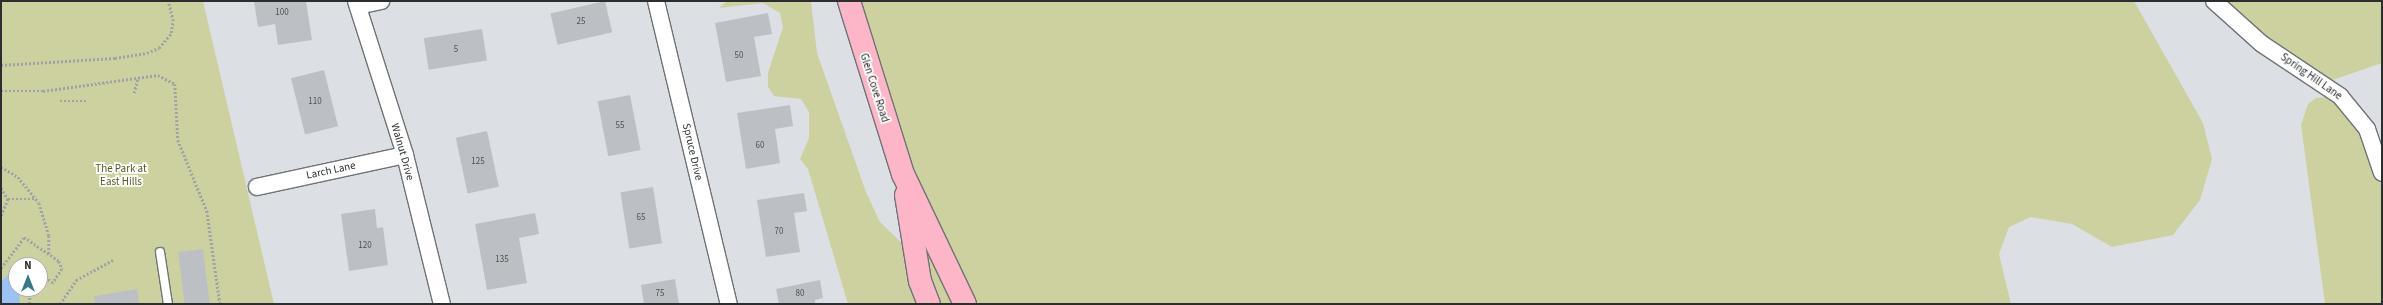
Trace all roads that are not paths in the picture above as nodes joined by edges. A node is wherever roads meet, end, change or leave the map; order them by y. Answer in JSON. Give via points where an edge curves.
{"nodes":[{"id":1,"x":381,"y":1,"type":"edge"},
{"id":2,"x":656,"y":1,"type":"edge"},
{"id":3,"x":849,"y":1,"type":"edge"},
{"id":4,"x":2214,"y":1,"type":"edge"},
{"id":5,"x":357,"y":4,"type":"edge"},
{"id":6,"x":405,"y":155,"type":"junction"},
{"id":7,"x":2382,"y":173,"type":"edge"},
{"id":8,"x":903,"y":174,"type":"junction"},
{"id":9,"x":257,"y":187,"type":"dead end"},
{"id":10,"x":160,"y":252,"type":"dead end"},
{"id":11,"x":168,"y":304,"type":"edge"},
{"id":12,"x":442,"y":304,"type":"edge"},
{"id":13,"x":728,"y":304,"type":"edge"},
{"id":14,"x":929,"y":304,"type":"edge"},
{"id":15,"x":965,"y":304,"type":"edge"}],
"edges":[{"from":1,"to":5,"type":"street"},
{"from":2,"to":13,"type":"street","name":"Spruce Drive"},
{"from":3,"to":8,"type":"main road","name":"Glen Cove Road"},
{"from":4,"to":7,"type":"street","name":"Spring Hill Lane","via":[[2262,44],[2340,96],[2367,128]]},
{"from":5,"to":6,"type":"street","name":"Walnut Drive"},
{"from":6,"to":9,"type":"street","name":"Larch Lane"},
{"from":6,"to":12,"type":"street","name":"Walnut Drive"},
{"from":8,"to":14,"type":"main road","name":"Glen Cove Road","via":[[920,281]]},
{"from":8,"to":15,"type":"main road","name":"Glen Cove Road"},
{"from":10,"to":11,"type":"lane"}]}
